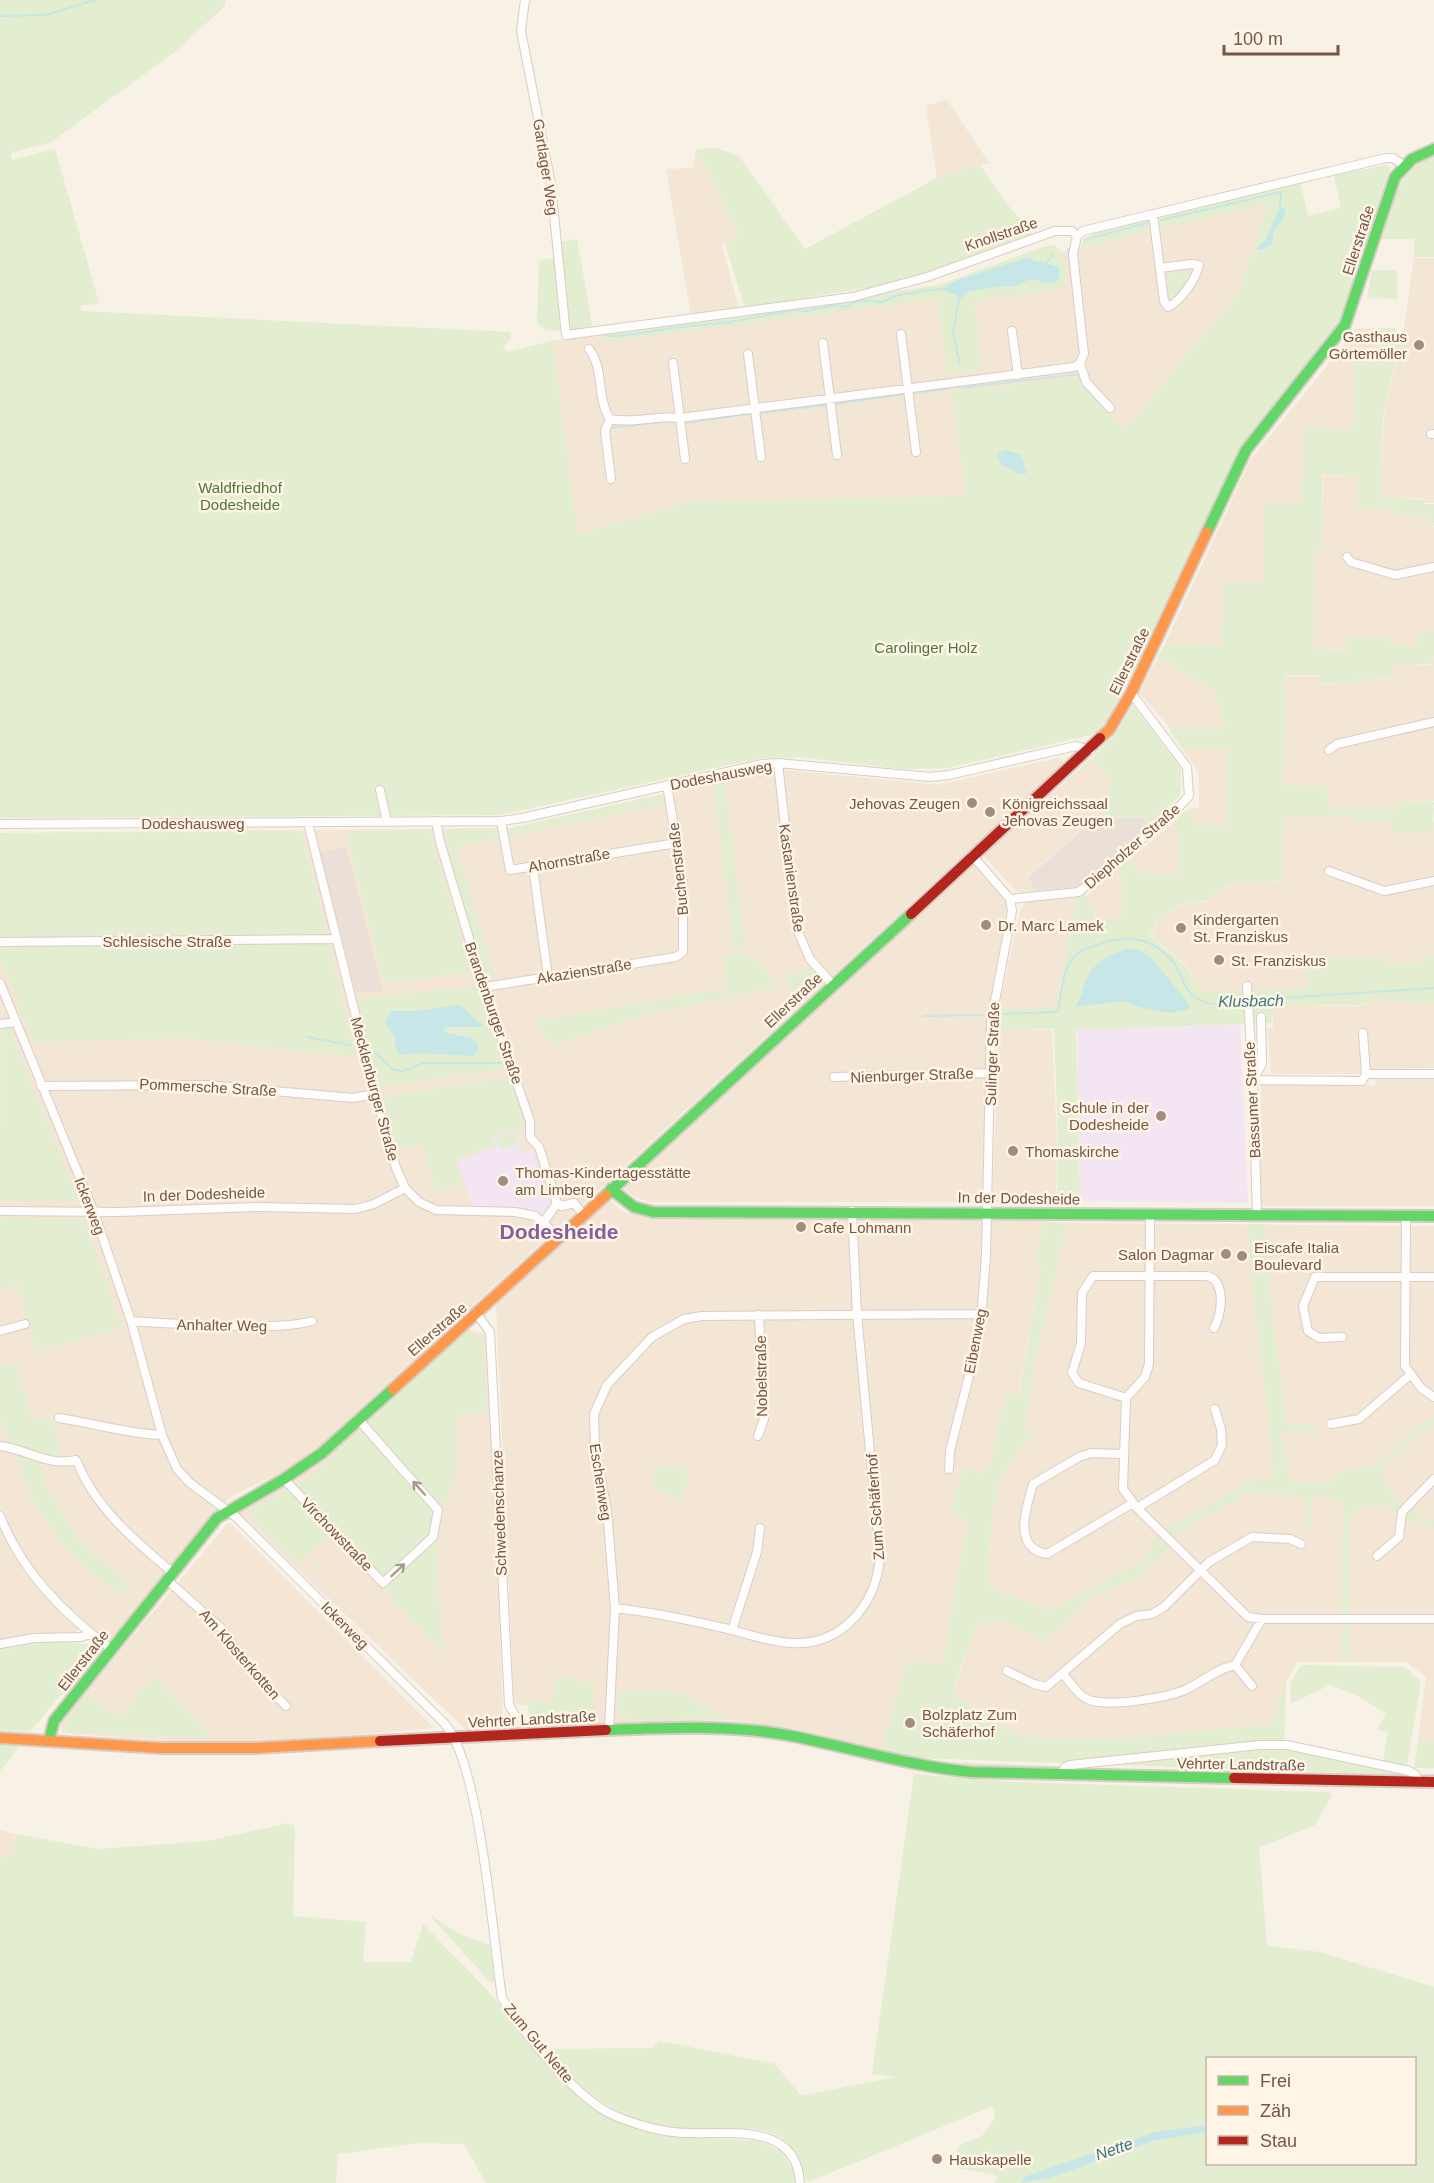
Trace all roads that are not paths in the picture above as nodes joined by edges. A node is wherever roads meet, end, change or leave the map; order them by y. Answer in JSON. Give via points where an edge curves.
{"nodes":[{"id":1,"x":525,"y":0,"type":"edge"},
{"id":2,"x":1434,"y":149,"type":"edge"},
{"id":3,"x":1402,"y":164,"type":"junction"},
{"id":4,"x":1153,"y":214,"type":"junction"},
{"id":5,"x":1077,"y":236,"type":"junction"},
{"id":6,"x":1160,"y":268,"type":"junction"},
{"id":7,"x":1012,"y":331,"type":"dead end"},
{"id":8,"x":901,"y":334,"type":"dead end"},
{"id":9,"x":566,"y":335,"type":"joint"},
{"id":10,"x":823,"y":343,"type":"dead end"},
{"id":11,"x":589,"y":349,"type":"dead end"},
{"id":12,"x":748,"y":354,"type":"dead end"},
{"id":13,"x":673,"y":363,"type":"dead end"},
{"id":14,"x":1080,"y":363,"type":"junction"},
{"id":15,"x":1018,"y":375,"type":"junction"},
{"id":16,"x":908,"y":388,"type":"junction"},
{"id":17,"x":830,"y":399,"type":"junction"},
{"id":18,"x":755,"y":408,"type":"junction"},
{"id":19,"x":1110,"y":408,"type":"dead end"},
{"id":20,"x":680,"y":418,"type":"junction"},
{"id":21,"x":610,"y":419,"type":"junction"},
{"id":22,"x":916,"y":452,"type":"dead end"},
{"id":23,"x":837,"y":455,"type":"dead end"},
{"id":24,"x":761,"y":457,"type":"dead end"},
{"id":25,"x":685,"y":459,"type":"dead end"},
{"id":26,"x":611,"y":479,"type":"dead end"},
{"id":27,"x":1347,"y":557,"type":"dead end"},
{"id":28,"x":1434,"y":567,"type":"edge"},
{"id":29,"x":1131,"y":693,"type":"junction"},
{"id":30,"x":1434,"y":722,"type":"edge"},
{"id":31,"x":1091,"y":750,"type":"junction"},
{"id":32,"x":1329,"y":750,"type":"dead end"},
{"id":33,"x":778,"y":763,"type":"junction"},
{"id":34,"x":667,"y":785,"type":"junction"},
{"id":35,"x":380,"y":790,"type":"dead end"},
{"id":36,"x":501,"y":820,"type":"junction"},
{"id":37,"x":436,"y":821,"type":"junction"},
{"id":38,"x":387,"y":822,"type":"junction"},
{"id":39,"x":308,"y":823,"type":"junction"},
{"id":40,"x":0,"y":824,"type":"edge"},
{"id":41,"x":677,"y":843,"type":"junction"},
{"id":42,"x":972,"y":855,"type":"junction"},
{"id":43,"x":533,"y":867,"type":"junction"},
{"id":44,"x":1329,"y":871,"type":"dead end"},
{"id":45,"x":1434,"y":881,"type":"edge"},
{"id":46,"x":1010,"y":899,"type":"junction"},
{"id":47,"x":335,"y":939,"type":"junction"},
{"id":48,"x":0,"y":942,"type":"edge"},
{"id":49,"x":683,"y":952,"type":"joint"},
{"id":50,"x":548,"y":977,"type":"junction"},
{"id":51,"x":0,"y":983,"type":"edge"},
{"id":52,"x":832,"y":984,"type":"junction"},
{"id":53,"x":1247,"y":986,"type":"dead end"},
{"id":54,"x":484,"y":987,"type":"junction"},
{"id":55,"x":1261,"y":1017,"type":"dead end"},
{"id":56,"x":16,"y":1022,"type":"junction"},
{"id":57,"x":0,"y":1024,"type":"edge"},
{"id":58,"x":1363,"y":1033,"type":"dead end"},
{"id":59,"x":990,"y":1073,"type":"junction"},
{"id":60,"x":1366,"y":1074,"type":"junction"},
{"id":61,"x":1434,"y":1074,"type":"edge"},
{"id":62,"x":834,"y":1077,"type":"dead end"},
{"id":63,"x":1253,"y":1080,"type":"junction"},
{"id":64,"x":41,"y":1086,"type":"junction"},
{"id":65,"x":375,"y":1094,"type":"junction"},
{"id":66,"x":405,"y":1188,"type":"junction"},
{"id":67,"x":611,"y":1188,"type":"junction"},
{"id":68,"x":557,"y":1203,"type":"junction"},
{"id":69,"x":0,"y":1211,"type":"edge"},
{"id":70,"x":852,"y":1211,"type":"junction"},
{"id":71,"x":94,"y":1212,"type":"junction"},
{"id":72,"x":986,"y":1212,"type":"junction"},
{"id":73,"x":1150,"y":1214,"type":"junction"},
{"id":74,"x":584,"y":1215,"type":"junction"},
{"id":75,"x":1257,"y":1215,"type":"junction"},
{"id":76,"x":1406,"y":1216,"type":"junction"},
{"id":77,"x":1434,"y":1216,"type":"edge"},
{"id":78,"x":544,"y":1222,"type":"junction"},
{"id":79,"x":559,"y":1237,"type":"junction"},
{"id":80,"x":1149,"y":1275,"type":"junction"},
{"id":81,"x":1406,"y":1276,"type":"junction"},
{"id":82,"x":1434,"y":1277,"type":"edge"},
{"id":83,"x":477,"y":1314,"type":"junction"},
{"id":84,"x":857,"y":1314,"type":"junction"},
{"id":85,"x":981,"y":1314,"type":"junction"},
{"id":86,"x":759,"y":1315,"type":"junction"},
{"id":87,"x":131,"y":1321,"type":"junction"},
{"id":88,"x":312,"y":1322,"type":"dead end"},
{"id":89,"x":25,"y":1324,"type":"dead end"},
{"id":90,"x":1214,"y":1328,"type":"dead end"},
{"id":91,"x":0,"y":1331,"type":"edge"},
{"id":92,"x":1342,"y":1337,"type":"dead end"},
{"id":93,"x":1410,"y":1375,"type":"junction"},
{"id":94,"x":1434,"y":1397,"type":"edge"},
{"id":95,"x":1126,"y":1398,"type":"junction"},
{"id":96,"x":1215,"y":1409,"type":"dead end"},
{"id":97,"x":59,"y":1418,"type":"dead end"},
{"id":98,"x":358,"y":1419,"type":"junction"},
{"id":99,"x":1331,"y":1424,"type":"dead end"},
{"id":100,"x":162,"y":1435,"type":"junction"},
{"id":101,"x":758,"y":1436,"type":"dead end"},
{"id":102,"x":0,"y":1446,"type":"edge"},
{"id":103,"x":1122,"y":1454,"type":"junction"},
{"id":104,"x":949,"y":1469,"type":"dead end"},
{"id":105,"x":284,"y":1479,"type":"junction"},
{"id":106,"x":1434,"y":1479,"type":"edge"},
{"id":107,"x":1135,"y":1506,"type":"junction"},
{"id":108,"x":226,"y":1511,"type":"junction"},
{"id":109,"x":0,"y":1516,"type":"edge"},
{"id":110,"x":760,"y":1528,"type":"dead end"},
{"id":111,"x":1301,"y":1544,"type":"dead end"},
{"id":112,"x":1377,"y":1556,"type":"dead end"},
{"id":113,"x":1200,"y":1571,"type":"junction"},
{"id":114,"x":170,"y":1576,"type":"junction"},
{"id":115,"x":615,"y":1608,"type":"junction"},
{"id":116,"x":1262,"y":1619,"type":"junction"},
{"id":117,"x":1434,"y":1620,"type":"edge"},
{"id":118,"x":732,"y":1630,"type":"junction"},
{"id":119,"x":91,"y":1634,"type":"junction"},
{"id":120,"x":0,"y":1644,"type":"edge"},
{"id":121,"x":111,"y":1649,"type":"junction"},
{"id":122,"x":1235,"y":1665,"type":"junction"},
{"id":123,"x":1007,"y":1671,"type":"dead end"},
{"id":124,"x":1063,"y":1674,"type":"junction"},
{"id":125,"x":1252,"y":1686,"type":"dead end"},
{"id":126,"x":286,"y":1706,"type":"dead end"},
{"id":127,"x":515,"y":1715,"type":"dead end"},
{"id":128,"x":609,"y":1730,"type":"junction"},
{"id":129,"x":0,"y":1738,"type":"edge"},
{"id":130,"x":456,"y":1738,"type":"junction"},
{"id":131,"x":49,"y":1740,"type":"junction"},
{"id":132,"x":1062,"y":1775,"type":"junction"},
{"id":133,"x":1419,"y":1782,"type":"junction"},
{"id":134,"x":1434,"y":1782,"type":"edge"},
{"id":135,"x":800,"y":2183,"type":"edge"}],
"edges":[{"from":1,"to":9,"type":"street","name":"Gartlager Weg","via":[[521,31],[551,184]]},
{"from":2,"to":3,"type":"street"},
{"from":3,"to":4,"type":"street","name":"Knollstraße","via":[[1386,158]]},
{"from":3,"to":29,"type":"street","name":"Ellerstraße","via":[[1345,325],[1246,450]]},
{"from":4,"to":5,"type":"street","name":"Knollstraße","via":[[1090,228]]},
{"from":4,"to":6,"type":"street"},
{"from":5,"to":9,"type":"street","name":"Knollstraße","via":[[1071,231],[1055,231],[927,277],[853,297]]},
{"from":5,"to":14,"type":"street","via":[[1073,254],[1084,340]]},
{"from":6,"to":6,"type":"street","via":[[1164,301],[1168,308],[1175,304],[1198,266]]},
{"from":7,"to":15,"type":"street"},
{"from":8,"to":16,"type":"street"},
{"from":10,"to":17,"type":"street"},
{"from":11,"to":21,"type":"street","via":[[597,360],[605,412]]},
{"from":12,"to":18,"type":"street"},
{"from":13,"to":20,"type":"street"},
{"from":14,"to":15,"type":"street"},
{"from":14,"to":19,"type":"street","via":[[1086,382]]},
{"from":15,"to":16,"type":"street"},
{"from":16,"to":17,"type":"street"},
{"from":16,"to":22,"type":"street"},
{"from":17,"to":18,"type":"street"},
{"from":17,"to":23,"type":"street"},
{"from":18,"to":20,"type":"street"},
{"from":18,"to":24,"type":"street"},
{"from":20,"to":21,"type":"street"},
{"from":20,"to":25,"type":"street"},
{"from":21,"to":26,"type":"street","via":[[605,431]]},
{"from":27,"to":28,"type":"street","via":[[1350,562],[1395,575]]},
{"from":29,"to":31,"type":"street","name":"Ellerstraße","via":[[1109,730]]},
{"from":29,"to":46,"type":"street","name":"Diepholzer Straße","via":[[1187,767],[1189,796],[1079,892]]},
{"from":30,"to":32,"type":"street","via":[[1336,744]]},
{"from":31,"to":33,"type":"street","name":"Dodeshausweg","via":[[1076,746],[930,777]]},
{"from":31,"to":42,"type":"street","name":"Ellerstraße"},
{"from":33,"to":34,"type":"street","name":"Dodeshausweg"},
{"from":33,"to":52,"type":"street","name":"Kastanienstraße","via":[[796,927],[810,959]]},
{"from":34,"to":36,"type":"street","name":"Dodeshausweg"},
{"from":34,"to":41,"type":"street","name":"Buchenstraße"},
{"from":35,"to":38,"type":"street"},
{"from":36,"to":37,"type":"street","name":"Dodeshausweg"},
{"from":36,"to":43,"type":"street","name":"Ahornstraße","via":[[510,870]]},
{"from":37,"to":38,"type":"street","name":"Dodeshausweg"},
{"from":37,"to":54,"type":"street","name":"Brandenburger Straße"},
{"from":38,"to":39,"type":"street","name":"Dodeshausweg"},
{"from":39,"to":40,"type":"street","name":"Dodeshausweg"},
{"from":39,"to":47,"type":"street","name":"Mecklenburger Straße"},
{"from":41,"to":43,"type":"street","name":"Ahornstraße"},
{"from":41,"to":49,"type":"street","name":"Buchenstraße","via":[[683,883]]},
{"from":42,"to":46,"type":"street"},
{"from":42,"to":52,"type":"street","name":"Ellerstraße"},
{"from":43,"to":50,"type":"street"},
{"from":44,"to":45,"type":"street","via":[[1384,891]]},
{"from":46,"to":59,"type":"street","name":"Sulinger Straße","via":[[1012,911],[991,1022]]},
{"from":47,"to":48,"type":"street","name":"Schlesische Straße"},
{"from":47,"to":65,"type":"street","name":"Mecklenburger Straße"},
{"from":49,"to":50,"type":"street","name":"Akazienstraße","via":[[676,957]]},
{"from":50,"to":54,"type":"street","name":"Akazienstraße"},
{"from":51,"to":56,"type":"street","name":"Ickerweg"},
{"from":52,"to":67,"type":"street","name":"Ellerstraße"},
{"from":53,"to":63,"type":"street","name":"Bassumer Straße"},
{"from":54,"to":68,"type":"street","name":"Brandenburger Straße","via":[[530,1121],[530,1137],[539,1147]]},
{"from":55,"to":63,"type":"street","via":[[1262,1064]]},
{"from":56,"to":57,"type":"street"},
{"from":56,"to":64,"type":"street","name":"Ickerweg"},
{"from":58,"to":60,"type":"street"},
{"from":59,"to":62,"type":"street","name":"Nienburger Straße"},
{"from":59,"to":72,"type":"street","name":"Sulinger Straße"},
{"from":60,"to":61,"type":"street"},
{"from":60,"to":63,"type":"street","via":[[1362,1081]]},
{"from":63,"to":75,"type":"street","name":"Bassumer Straße"},
{"from":64,"to":65,"type":"street","name":"Pommersche Straße","via":[[207,1084],[353,1098]]},
{"from":64,"to":71,"type":"street","name":"Ickerweg"},
{"from":65,"to":66,"type":"street","name":"Mecklenburger Straße"},
{"from":66,"to":71,"type":"street","name":"In der Dodesheide","via":[[356,1209],[257,1207]]},
{"from":66,"to":78,"type":"street","name":"Mecklenburger Straße","via":[[419,1202],[436,1210],[515,1212]]},
{"from":67,"to":70,"type":"street","name":"In der Dodesheide","via":[[634,1207],[653,1212]]},
{"from":67,"to":74,"type":"street","name":"Ellerstraße"},
{"from":68,"to":74,"type":"street","via":[[574,1203]]},
{"from":68,"to":78,"type":"street"},
{"from":69,"to":71,"type":"street","name":"In der Dodesheide"},
{"from":70,"to":72,"type":"street","name":"In der Dodesheide"},
{"from":70,"to":84,"type":"street","name":"Zum Schäferhof"},
{"from":71,"to":87,"type":"street","name":"Ickerweg"},
{"from":72,"to":73,"type":"street","name":"In der Dodesheide"},
{"from":72,"to":85,"type":"street","name":"Eibenweg"},
{"from":73,"to":75,"type":"street","name":"In der Dodesheide"},
{"from":73,"to":80,"type":"street"},
{"from":74,"to":79,"type":"street","name":"Ellerstraße"},
{"from":75,"to":76,"type":"street","name":"In der Dodesheide"},
{"from":76,"to":77,"type":"street","name":"In der Dodesheide"},
{"from":76,"to":81,"type":"street"},
{"from":78,"to":79,"type":"street","name":"Mecklenburger Straße"},
{"from":79,"to":83,"type":"street","name":"Ellerstraße"},
{"from":80,"to":90,"type":"street","via":[[1214,1279],[1220,1290],[1219,1318]]},
{"from":80,"to":95,"type":"street","via":[[1149,1364],[1145,1377]]},
{"from":80,"to":95,"type":"street","via":[[1093,1276],[1082,1293],[1081,1343],[1072,1374],[1080,1383]]},
{"from":81,"to":82,"type":"street"},
{"from":81,"to":92,"type":"street","via":[[1315,1277],[1303,1306],[1308,1331],[1319,1338]]},
{"from":81,"to":93,"type":"street","via":[[1405,1366]]},
{"from":83,"to":98,"type":"street","name":"Ellerstraße"},
{"from":83,"to":127,"type":"street","name":"Schwedenschanze","via":[[490,1332],[509,1705]]},
{"from":84,"to":85,"type":"street","name":"Eschenweg"},
{"from":84,"to":86,"type":"street","name":"Eschenweg"},
{"from":84,"to":118,"type":"street","name":"Zum Schäferhof","via":[[878,1513],[880,1557],[874,1590],[858,1616],[824,1639],[792,1643]]},
{"from":85,"to":104,"type":"street","name":"Eibenweg"},
{"from":86,"to":101,"type":"street","name":"Nobelstraße","via":[[764,1419]]},
{"from":86,"to":115,"type":"street","name":"Eschenweg","via":[[684,1318],[666,1327],[618,1372],[600,1399],[593,1429],[607,1510]]},
{"from":87,"to":88,"type":"street","name":"Anhalter Weg","via":[[256,1326]]},
{"from":87,"to":100,"type":"street","name":"Ickerweg"},
{"from":89,"to":91,"type":"street"},
{"from":93,"to":94,"type":"street"},
{"from":93,"to":99,"type":"street","via":[[1359,1419]]},
{"from":95,"to":103,"type":"street"},
{"from":96,"to":107,"type":"street","via":[[1222,1445],[1215,1460]]},
{"from":97,"to":100,"type":"street"},
{"from":98,"to":105,"type":"street","name":"Ellerstraße","via":[[322,1453]]},
{"from":105,"to":98,"type":"street","name":"Virchowstraße","one_way":true,"via":[[383,1583],[433,1537],[438,1509]]},
{"from":100,"to":108,"type":"street","name":"Ickerweg","via":[[177,1469]]},
{"from":102,"to":114,"type":"street","name":"Am Klosterkotten","via":[[62,1464],[76,1460],[93,1495],[112,1519]]},
{"from":103,"to":107,"type":"street","via":[[1123,1489]]},
{"from":103,"to":107,"type":"street","via":[[1091,1453],[1079,1457],[1033,1484],[1026,1506],[1024,1539],[1030,1548],[1047,1554]]},
{"from":105,"to":108,"type":"street","name":"Ellerstraße"},
{"from":106,"to":112,"type":"street","via":[[1402,1512],[1400,1537]]},
{"from":107,"to":113,"type":"street"},
{"from":108,"to":114,"type":"street","name":"Ellerstraße"},
{"from":108,"to":130,"type":"street","name":"Ickerweg"},
{"from":109,"to":119,"type":"street","via":[[38,1583]]},
{"from":110,"to":118,"type":"street","via":[[757,1552]]},
{"from":111,"to":113,"type":"street","via":[[1290,1539],[1252,1537]]},
{"from":113,"to":116,"type":"street","via":[[1236,1608],[1248,1617]]},
{"from":113,"to":124,"type":"street","via":[[1164,1607],[1120,1624]]},
{"from":114,"to":121,"type":"street","name":"Ellerstraße"},
{"from":114,"to":126,"type":"street","name":"Am Klosterkotten","via":[[221,1628],[250,1670]]},
{"from":115,"to":118,"type":"street","name":"Zum Schäferhof"},
{"from":115,"to":128,"type":"street","name":"Eschenweg"},
{"from":116,"to":117,"type":"street"},
{"from":116,"to":122,"type":"street"},
{"from":119,"to":120,"type":"street"},
{"from":119,"to":121,"type":"street"},
{"from":121,"to":131,"type":"street","name":"Ellerstraße","via":[[54,1721]]},
{"from":122,"to":124,"type":"street","via":[[1186,1690],[1156,1699],[1093,1701],[1081,1695]]},
{"from":122,"to":125,"type":"street"},
{"from":123,"to":124,"type":"street","via":[[1046,1687]]},
{"from":128,"to":130,"type":"street","name":"Vehrter Landstraße"},
{"from":128,"to":132,"type":"street","name":"Vehrter Landstraße","via":[[736,1728],[791,1736],[928,1767]]},
{"from":129,"to":131,"type":"street","name":"Vehrter Landstraße"},
{"from":130,"to":131,"type":"street","name":"Vehrter Landstraße","via":[[202,1749]]},
{"from":130,"to":135,"type":"street","name":"Zum Gut Nette","via":[[478,1826],[502,1998],[512,2015],[574,2086],[607,2112],[671,2132],[759,2134],[785,2145]]},
{"from":132,"to":133,"type":"street","name":"Vehrter Landstraße"},
{"from":132,"to":133,"type":"street","name":"Vehrter Landstraße","via":[[1070,1765],[1219,1748],[1287,1745],[1409,1771]]},
{"from":133,"to":134,"type":"street","name":"Vehrter Landstraße"}]}
